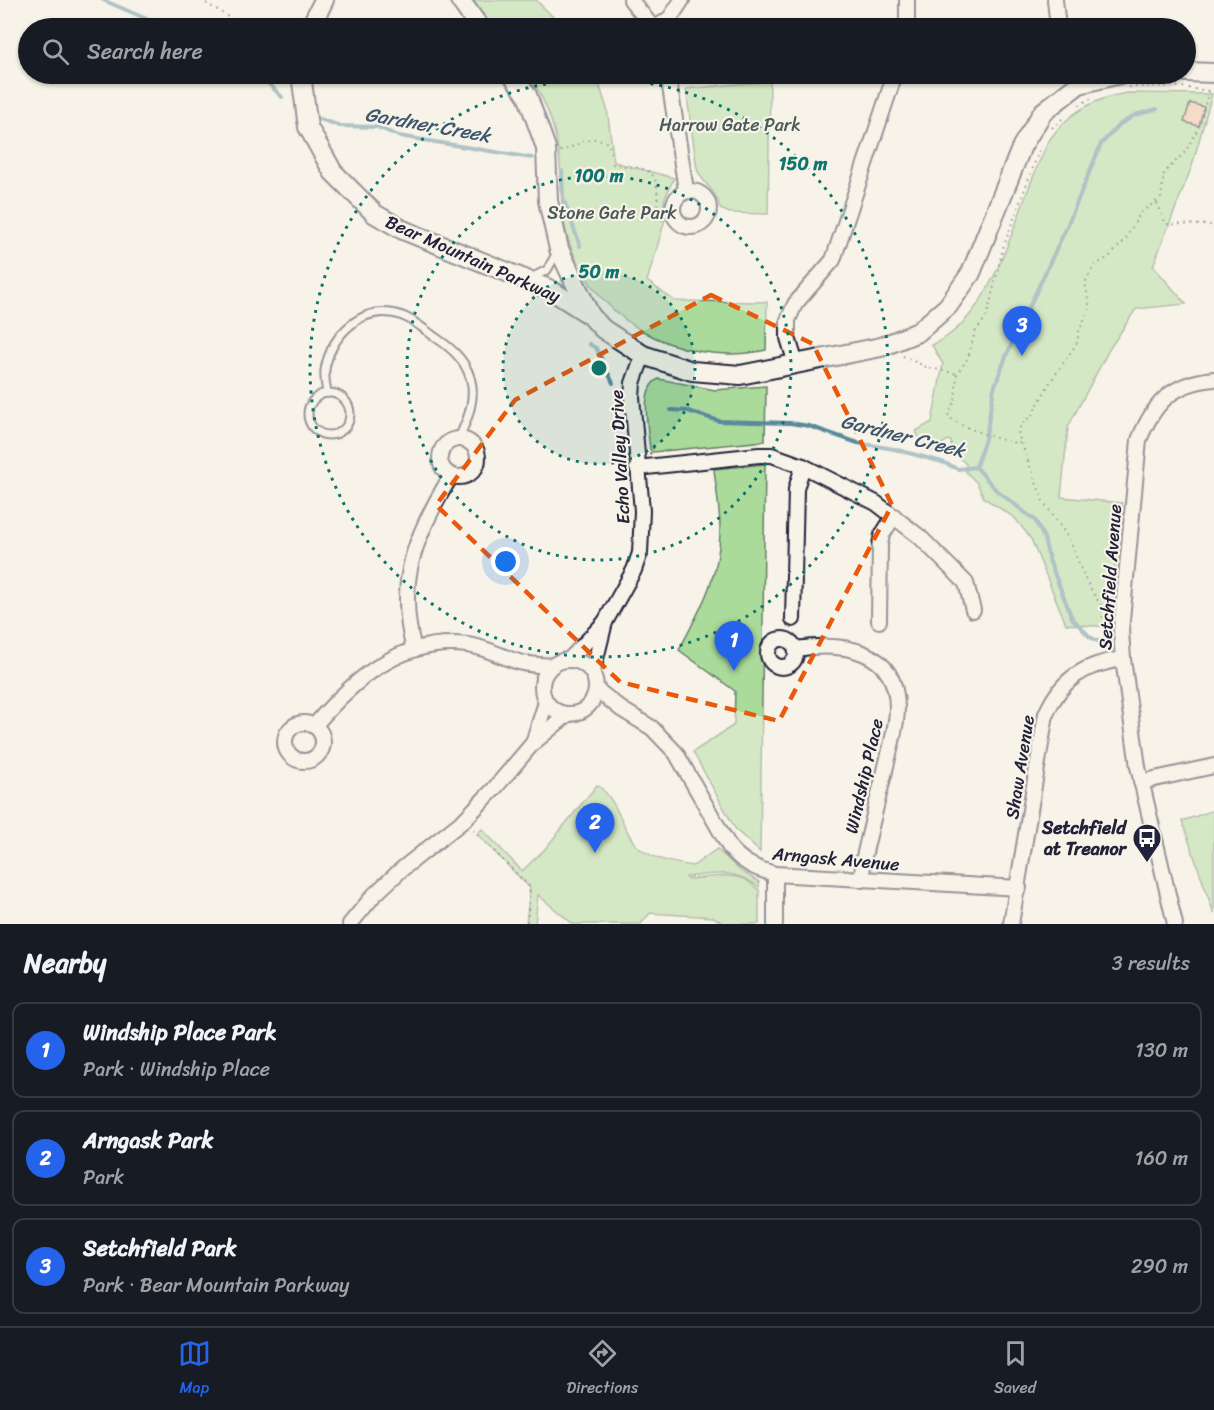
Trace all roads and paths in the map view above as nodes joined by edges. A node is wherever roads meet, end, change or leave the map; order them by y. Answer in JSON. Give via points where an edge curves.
{"nodes":[{"id":1,"x":201,"y":0,"type":"edge"},
{"id":2,"x":324,"y":0,"type":"edge"},
{"id":3,"x":460,"y":0,"type":"edge"},
{"id":4,"x":631,"y":0,"type":"edge"},
{"id":5,"x":682,"y":0,"type":"edge"},
{"id":6,"x":907,"y":0,"type":"edge"},
{"id":7,"x":1055,"y":0,"type":"edge"},
{"id":8,"x":230,"y":18,"type":"edge"},
{"id":9,"x":315,"y":18,"type":"edge"},
{"id":10,"x":473,"y":18,"type":"edge"},
{"id":11,"x":646,"y":18,"type":"edge"},
{"id":12,"x":670,"y":18,"type":"edge"},
{"id":13,"x":907,"y":18,"type":"edge"},
{"id":14,"x":1057,"y":18,"type":"edge"},
{"id":15,"x":1214,"y":73,"type":"edge"},
{"id":16,"x":1196,"y":77,"type":"edge"},
{"id":17,"x":302,"y":84,"type":"edge"},
{"id":18,"x":519,"y":84,"type":"edge"},
{"id":19,"x":670,"y":84,"type":"edge"},
{"id":20,"x":892,"y":84,"type":"edge"},
{"id":21,"x":1072,"y":84,"type":"edge"},
{"id":22,"x":1187,"y":84,"type":"edge"},
{"id":23,"x":1095,"y":96,"type":"dead end"},
{"id":24,"x":1077,"y":106,"type":"dead end"},
{"id":25,"x":1069,"y":112,"type":"dead end"},
{"id":26,"x":1050,"y":131,"type":"dead end"},
{"id":27,"x":1045,"y":139,"type":"dead end"},
{"id":28,"x":546,"y":154,"type":"junction"},
{"id":29,"x":686,"y":190,"type":"junction"},
{"id":30,"x":1157,"y":203,"type":"junction"},
{"id":31,"x":673,"y":214,"type":"junction"},
{"id":32,"x":1214,"y":225,"type":"edge"},
{"id":33,"x":558,"y":249,"type":"junction"},
{"id":34,"x":525,"y":279,"type":"junction"},
{"id":35,"x":590,"y":315,"type":"junction"},
{"id":36,"x":888,"y":344,"type":"junction"},
{"id":37,"x":643,"y":355,"type":"junction"},
{"id":38,"x":796,"y":364,"type":"junction"},
{"id":39,"x":957,"y":374,"type":"junction"},
{"id":40,"x":1214,"y":379,"type":"edge"},
{"id":41,"x":327,"y":393,"type":"junction"},
{"id":42,"x":458,"y":439,"type":"junction"},
{"id":43,"x":1020,"y":444,"type":"junction"},
{"id":44,"x":803,"y":466,"type":"junction"},
{"id":45,"x":637,"y":468,"type":"junction"},
{"id":46,"x":451,"y":476,"type":"junction"},
{"id":47,"x":894,"y":516,"type":"junction"},
{"id":48,"x":973,"y":610,"type":"dead end"},
{"id":49,"x":793,"y":619,"type":"dead end"},
{"id":50,"x":879,"y":621,"type":"dead end"},
{"id":51,"x":605,"y":622,"type":"junction"},
{"id":52,"x":1110,"y":629,"type":"dead end"},
{"id":53,"x":414,"y":649,"type":"junction"},
{"id":54,"x":796,"y":649,"type":"dead end"},
{"id":55,"x":1123,"y":659,"type":"junction"},
{"id":56,"x":569,"y":660,"type":"junction"},
{"id":57,"x":520,"y":663,"type":"junction"},
{"id":58,"x":551,"y":666,"type":"junction"},
{"id":59,"x":593,"y":671,"type":"junction"},
{"id":60,"x":542,"y":685,"type":"junction"},
{"id":61,"x":597,"y":689,"type":"junction"},
{"id":62,"x":546,"y":702,"type":"junction"},
{"id":63,"x":588,"y":707,"type":"junction"},
{"id":64,"x":621,"y":709,"type":"junction"},
{"id":65,"x":568,"y":714,"type":"junction"},
{"id":66,"x":315,"y":725,"type":"dead end"},
{"id":67,"x":533,"y":743,"type":"junction"},
{"id":68,"x":1214,"y":765,"type":"edge"},
{"id":69,"x":1141,"y":782,"type":"junction"},
{"id":70,"x":473,"y":830,"type":"dead end"},
{"id":71,"x":775,"y":874,"type":"junction"},
{"id":72,"x":862,"y":880,"type":"junction"},
{"id":73,"x":1019,"y":888,"type":"junction"},
{"id":74,"x":350,"y":924,"type":"edge"},
{"id":75,"x":527,"y":924,"type":"edge"},
{"id":76,"x":775,"y":924,"type":"edge"},
{"id":77,"x":1011,"y":924,"type":"edge"},
{"id":78,"x":1175,"y":924,"type":"edge"}],
"edges":[{"from":1,"to":8,"type":"path"},
{"from":2,"to":9,"type":"street"},
{"from":3,"to":10,"type":"street"},
{"from":4,"to":11,"type":"street"},
{"from":5,"to":12,"type":"street"},
{"from":6,"to":13,"type":"street"},
{"from":7,"to":14,"type":"street"},
{"from":15,"to":16,"type":"street"},
{"from":17,"to":34,"type":"street","name":"Bear Mountain Parkway","via":[[308,127],[333,172],[375,214],[403,230]]},
{"from":18,"to":28,"type":"street","name":"Bear Mountain Parkway","via":[[527,95]]},
{"from":19,"to":29,"type":"street"},
{"from":20,"to":38,"type":"street","via":[[833,260],[795,304],[788,320],[788,338]]},
{"from":21,"to":36,"type":"street","name":"Bear Mountain Parkway","via":[[1043,112],[1022,146],[971,273],[948,306],[918,332]]},
{"from":22,"to":30,"type":"path","via":[[1209,91],[1198,129],[1185,152],[1164,173]]},
{"from":23,"to":24,"type":"path"},
{"from":25,"to":26,"type":"path"},
{"from":27,"to":39,"type":"path","via":[[1003,248],[987,316]]},
{"from":28,"to":31,"type":"path","via":[[566,150],[585,139],[602,140],[609,144],[613,164],[644,170],[654,178],[658,219]]},
{"from":28,"to":33,"type":"street","name":"Bear Mountain Parkway","via":[[548,201]]},
{"from":29,"to":31,"type":"street","via":[[675,199]]},
{"from":29,"to":31,"type":"street","via":[[702,194],[707,200],[708,215],[698,226],[690,227],[677,221]]},
{"from":30,"to":32,"type":"path","via":[[1166,224]]},
{"from":30,"to":43,"type":"path","via":[[1141,212],[1125,240],[1094,266],[1085,284],[1090,308],[1078,331],[1077,343],[1032,416],[1021,425]]},
{"from":33,"to":34,"type":"lane","via":[[547,270]]},
{"from":33,"to":35,"type":"street","name":"Bear Mountain Parkway"},
{"from":34,"to":35,"type":"street","name":"Bear Mountain Parkway"},
{"from":35,"to":37,"type":"street","name":"Bear Mountain Parkway","via":[[603,329]]},
{"from":36,"to":38,"type":"street","name":"Bear Mountain Parkway"},
{"from":36,"to":39,"type":"path","via":[[926,367]]},
{"from":37,"to":38,"type":"street","name":"Bear Mountain Parkway","via":[[675,367],[719,375]]},
{"from":37,"to":45,"type":"street","name":"Echo Valley Drive","via":[[632,398]]},
{"from":39,"to":43,"type":"path","via":[[949,419],[978,430],[984,437]]},
{"from":40,"to":55,"type":"street","name":"Setchfield Avenue","via":[[1193,381],[1167,395],[1149,415],[1139,441],[1121,631]]},
{"from":41,"to":41,"type":"lane","via":[[312,402],[308,419],[319,434],[336,435],[350,423],[349,405],[344,398]]},
{"from":41,"to":42,"type":"lane","via":[[325,370],[344,331],[376,313],[402,316],[457,354],[469,373],[472,397]]},
{"from":42,"to":46,"type":"street","via":[[445,445],[440,457],[444,471]]},
{"from":42,"to":46,"type":"street","via":[[472,445],[478,458],[472,472]]},
{"from":43,"to":52,"type":"path","via":[[1042,501],[1069,539]]},
{"from":44,"to":45,"type":"street","via":[[772,455],[759,455]]},
{"from":44,"to":47,"type":"street"},
{"from":44,"to":49,"type":"street","via":[[796,489]]},
{"from":45,"to":51,"type":"street","name":"Echo Valley Drive","via":[[642,511],[640,553]]},
{"from":46,"to":53,"type":"street","via":[[410,562],[405,605]]},
{"from":47,"to":48,"type":"street","via":[[966,583]]},
{"from":47,"to":50,"type":"street","via":[[880,545]]},
{"from":51,"to":56,"type":"street","name":"Echo Valley Drive"},
{"from":51,"to":59,"type":"street","name":"Echo Valley Drive"},
{"from":53,"to":57,"type":"street","via":[[467,645]]},
{"from":53,"to":66,"type":"street","via":[[373,668]]},
{"from":54,"to":72,"type":"street","name":"Windship Place","via":[[839,645],[856,650],[882,667],[892,680],[896,695],[895,727],[863,861]]},
{"from":55,"to":69,"type":"street","name":"Setchfield Avenue"},
{"from":55,"to":73,"type":"street","name":"Shaw Avenue","via":[[1101,662],[1080,671],[1053,699],[1046,714]]},
{"from":56,"to":58,"type":"street"},
{"from":56,"to":59,"type":"street"},
{"from":57,"to":58,"type":"street"},
{"from":57,"to":60,"type":"street"},
{"from":58,"to":60,"type":"street"},
{"from":59,"to":61,"type":"street"},
{"from":60,"to":62,"type":"street"},
{"from":61,"to":63,"type":"street"},
{"from":61,"to":64,"type":"street","name":"Arngask Avenue"},
{"from":62,"to":65,"type":"street"},
{"from":62,"to":67,"type":"street"},
{"from":63,"to":64,"type":"street","name":"Arngask Avenue"},
{"from":63,"to":65,"type":"street"},
{"from":64,"to":71,"type":"street","name":"Arngask Avenue","via":[[652,728],[676,753],[740,860]]},
{"from":65,"to":67,"type":"street"},
{"from":67,"to":74,"type":"street","via":[[464,820],[402,869]]},
{"from":68,"to":69,"type":"street"},
{"from":69,"to":78,"type":"street","name":"Setchfield Avenue"},
{"from":70,"to":75,"type":"path","via":[[530,887]]},
{"from":71,"to":72,"type":"street","name":"Arngask Avenue"},
{"from":71,"to":76,"type":"street"},
{"from":72,"to":73,"type":"street","name":"Arngask Avenue"},
{"from":73,"to":77,"type":"street","name":"Shaw Avenue"}]}
